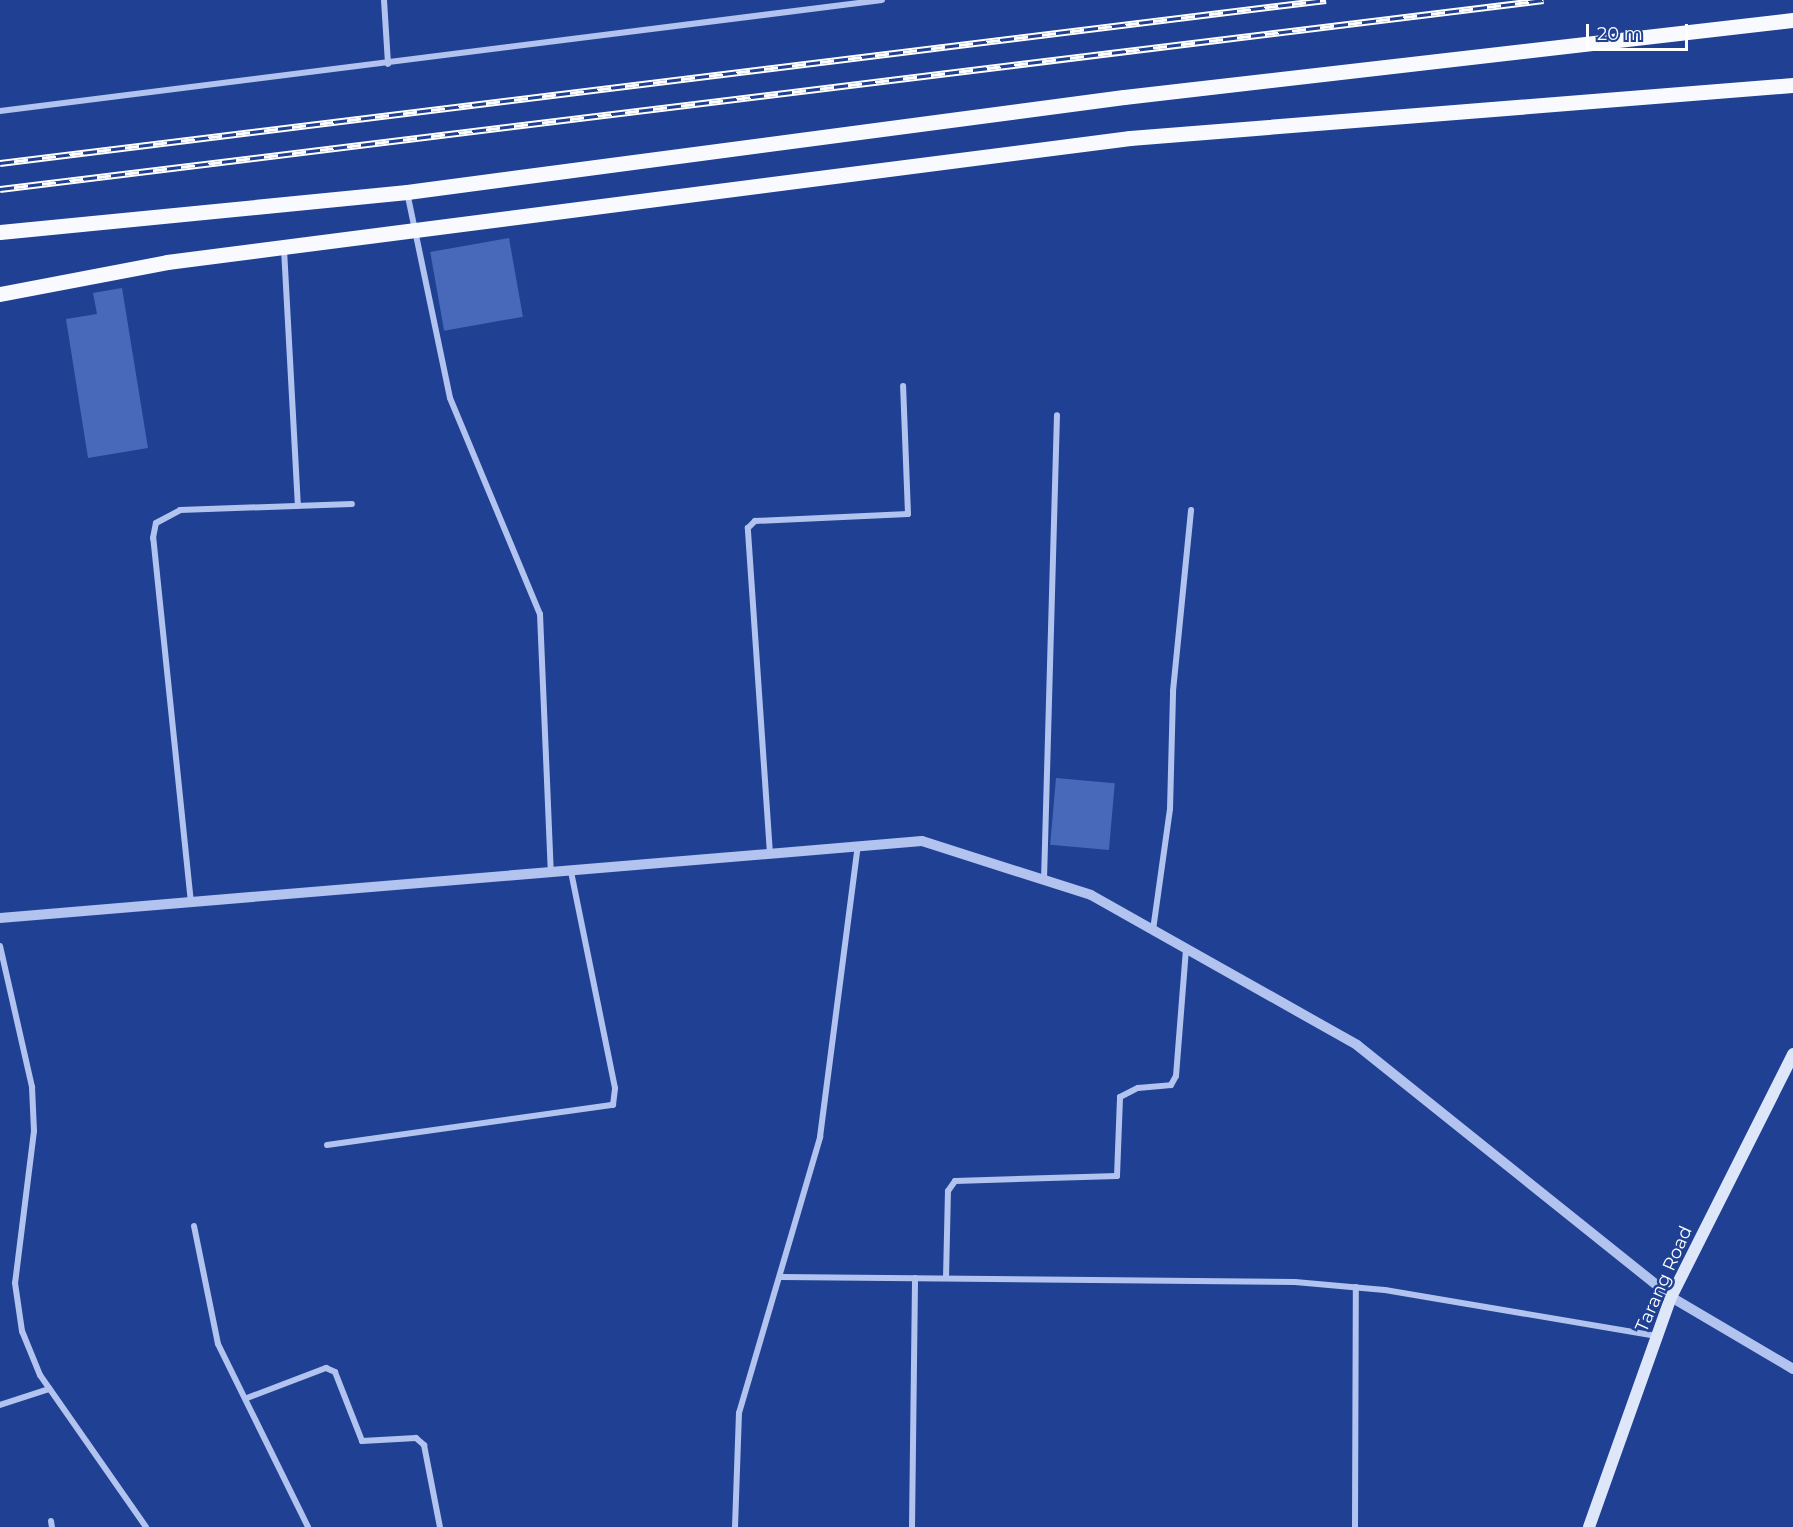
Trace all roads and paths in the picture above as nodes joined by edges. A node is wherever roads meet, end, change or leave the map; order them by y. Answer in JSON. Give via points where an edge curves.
{"nodes":[{"id":1,"x":384,"y":0,"type":"edge"},
{"id":2,"x":882,"y":0,"type":"edge"},
{"id":3,"x":1793,"y":20,"type":"edge"},
{"id":4,"x":388,"y":64,"type":"junction"},
{"id":5,"x":1793,"y":85,"type":"edge"},
{"id":6,"x":0,"y":111,"type":"edge"},
{"id":7,"x":407,"y":192,"type":"junction"},
{"id":8,"x":0,"y":232,"type":"edge"},
{"id":9,"x":416,"y":232,"type":"junction"},
{"id":10,"x":284,"y":248,"type":"junction"},
{"id":11,"x":0,"y":294,"type":"edge"},
{"id":12,"x":903,"y":386,"type":"dead end"},
{"id":13,"x":1057,"y":415,"type":"dead end"},
{"id":14,"x":352,"y":504,"type":"dead end"},
{"id":15,"x":298,"y":506,"type":"junction"},
{"id":16,"x":1191,"y":510,"type":"dead end"},
{"id":17,"x":858,"y":846,"type":"junction"},
{"id":18,"x":770,"y":854,"type":"junction"},
{"id":19,"x":571,"y":871,"type":"junction"},
{"id":20,"x":550,"y":873,"type":"junction"},
{"id":21,"x":1044,"y":880,"type":"junction"},
{"id":22,"x":191,"y":903,"type":"junction"},
{"id":23,"x":0,"y":918,"type":"edge"},
{"id":24,"x":1153,"y":930,"type":"junction"},
{"id":25,"x":0,"y":946,"type":"edge"},
{"id":26,"x":1186,"y":948,"type":"junction"},
{"id":27,"x":1793,"y":1054,"type":"edge"},
{"id":28,"x":327,"y":1145,"type":"dead end"},
{"id":29,"x":194,"y":1226,"type":"dead end"},
{"id":30,"x":781,"y":1277,"type":"junction"},
{"id":31,"x":915,"y":1278,"type":"junction"},
{"id":32,"x":946,"y":1278,"type":"junction"},
{"id":33,"x":1356,"y":1287,"type":"junction"},
{"id":34,"x":1671,"y":1297,"type":"junction"},
{"id":35,"x":1658,"y":1336,"type":"junction"},
{"id":36,"x":1793,"y":1369,"type":"edge"},
{"id":37,"x":49,"y":1389,"type":"junction"},
{"id":38,"x":247,"y":1398,"type":"junction"},
{"id":39,"x":0,"y":1405,"type":"edge"},
{"id":40,"x":146,"y":1527,"type":"edge"},
{"id":41,"x":308,"y":1527,"type":"edge"},
{"id":42,"x":440,"y":1527,"type":"edge"},
{"id":43,"x":735,"y":1527,"type":"edge"},
{"id":44,"x":912,"y":1527,"type":"edge"},
{"id":45,"x":1355,"y":1527,"type":"edge"},
{"id":46,"x":1589,"y":1527,"type":"edge"}],
"edges":[{"from":1,"to":4,"type":"street"},
{"from":2,"to":4,"type":"street"},
{"from":3,"to":7,"type":"main road","via":[[1124,97]]},
{"from":4,"to":6,"type":"street"},
{"from":5,"to":9,"type":"main road","via":[[1130,138]]},
{"from":7,"to":8,"type":"main road"},
{"from":7,"to":9,"type":"street"},
{"from":9,"to":10,"type":"main road"},
{"from":9,"to":20,"type":"street","via":[[450,398],[540,614]]},
{"from":10,"to":11,"type":"main road","via":[[167,262]]},
{"from":10,"to":15,"type":"street"},
{"from":12,"to":18,"type":"street","via":[[908,514],[755,521],[748,528]]},
{"from":13,"to":21,"type":"street"},
{"from":14,"to":15,"type":"street"},
{"from":15,"to":22,"type":"street","via":[[180,510],[156,523],[153,538]]},
{"from":16,"to":24,"type":"street","via":[[1173,691],[1170,809]]},
{"from":17,"to":18,"type":"street"},
{"from":17,"to":21,"type":"street","via":[[922,841]]},
{"from":17,"to":30,"type":"street","via":[[820,1137]]},
{"from":18,"to":19,"type":"street"},
{"from":19,"to":20,"type":"street"},
{"from":19,"to":28,"type":"street","via":[[615,1088],[613,1105]]},
{"from":20,"to":22,"type":"street"},
{"from":21,"to":24,"type":"street","via":[[1091,895]]},
{"from":22,"to":23,"type":"street"},
{"from":24,"to":26,"type":"street"},
{"from":25,"to":37,"type":"street","via":[[32,1087],[34,1131],[15,1283],[22,1331]]},
{"from":26,"to":32,"type":"street","via":[[1176,1077],[1171,1085],[1138,1088],[1120,1097],[1117,1176],[955,1181],[948,1191]]},
{"from":26,"to":34,"type":"street","via":[[1357,1045]]},
{"from":27,"to":34,"type":"main road","name":"Tarang Road"},
{"from":29,"to":38,"type":"street","via":[[218,1344]]},
{"from":30,"to":31,"type":"street"},
{"from":30,"to":43,"type":"street","via":[[739,1413]]},
{"from":31,"to":32,"type":"street"},
{"from":31,"to":44,"type":"street"},
{"from":32,"to":33,"type":"street","via":[[1181,1278]]},
{"from":33,"to":35,"type":"street"},
{"from":33,"to":45,"type":"street"},
{"from":34,"to":35,"type":"main road","name":"Tarang Road"},
{"from":34,"to":36,"type":"street"},
{"from":35,"to":46,"type":"main road","name":"Tarang Road"},
{"from":37,"to":39,"type":"street"},
{"from":37,"to":40,"type":"street"},
{"from":38,"to":41,"type":"street"},
{"from":38,"to":42,"type":"street","via":[[326,1368],[335,1372],[362,1441],[406,1437],[424,1445]]}]}
